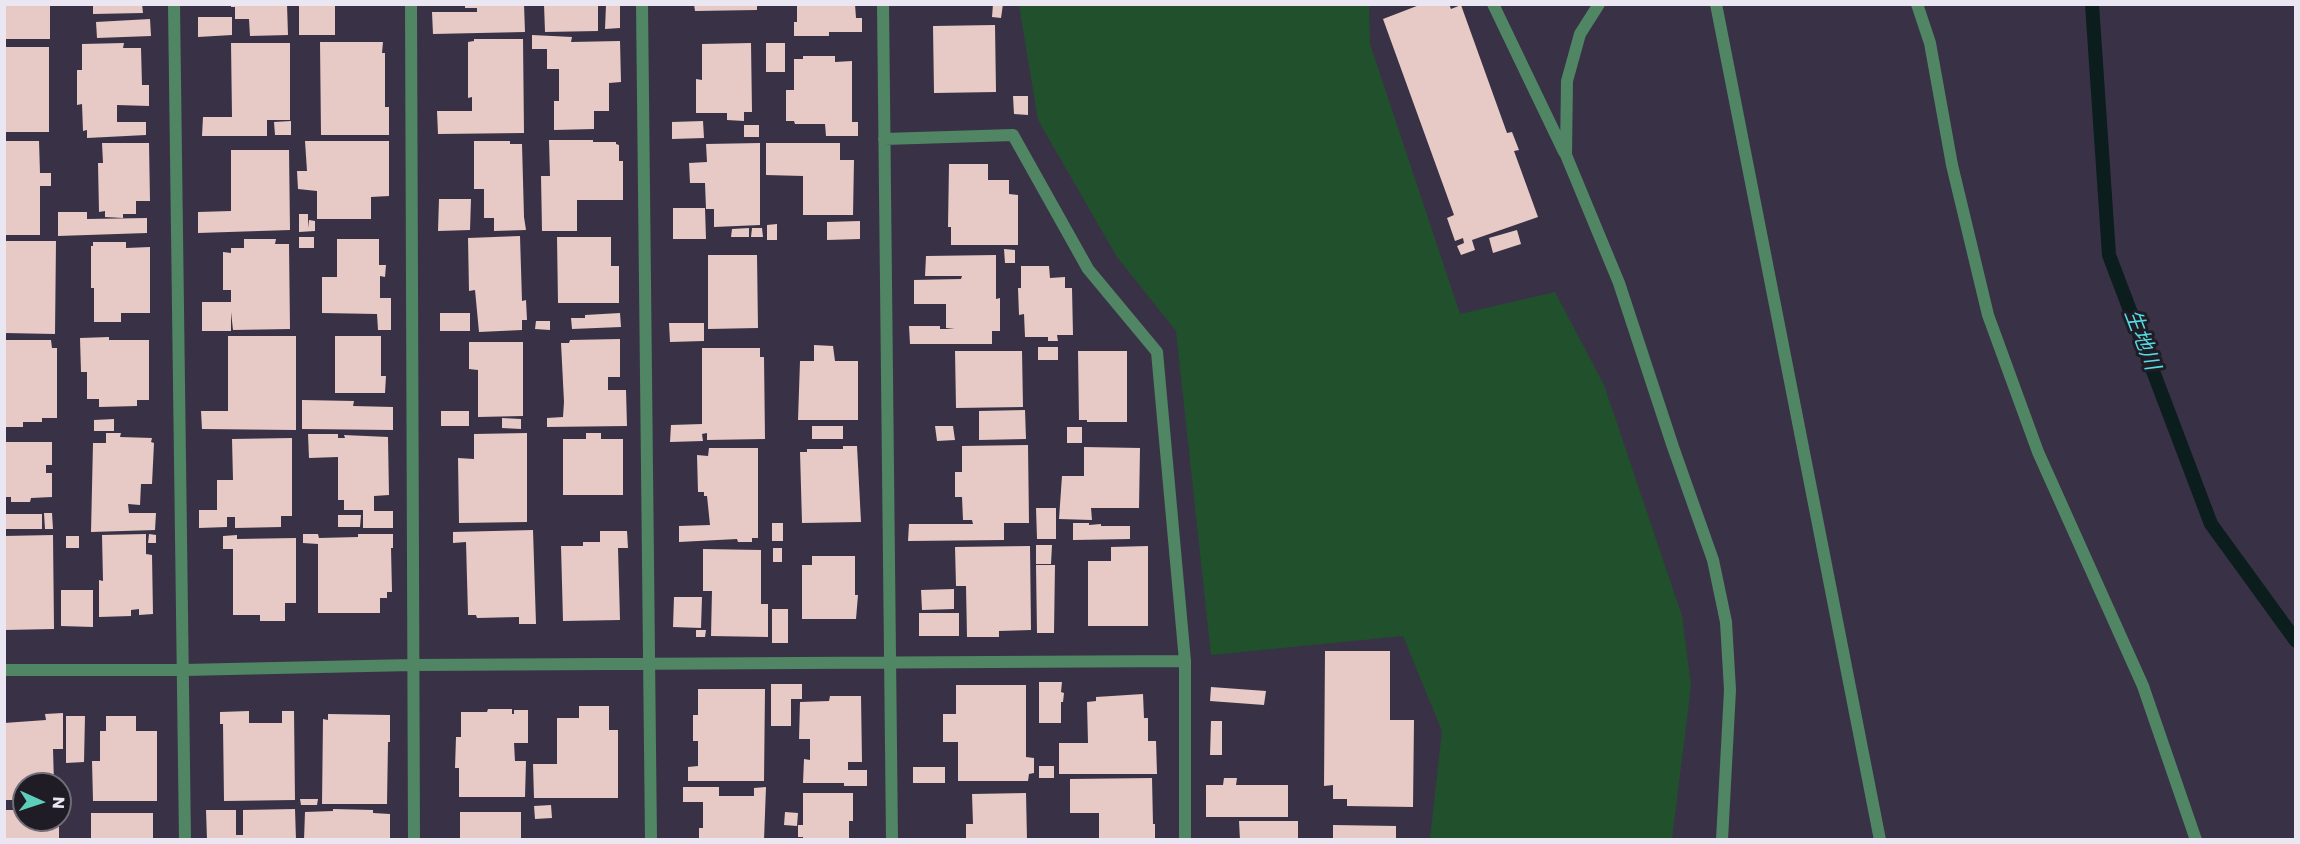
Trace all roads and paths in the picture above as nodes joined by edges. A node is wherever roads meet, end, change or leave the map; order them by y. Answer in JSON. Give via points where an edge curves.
{"nodes":[{"id":1,"x":174,"y":4,"type":"edge"},
{"id":2,"x":411,"y":4,"type":"edge"},
{"id":3,"x":642,"y":4,"type":"edge"},
{"id":4,"x":883,"y":4,"type":"edge"},
{"id":5,"x":1493,"y":4,"type":"edge"},
{"id":6,"x":1599,"y":4,"type":"edge"},
{"id":7,"x":1716,"y":4,"type":"edge"},
{"id":8,"x":1917,"y":4,"type":"edge"},
{"id":9,"x":884,"y":139,"type":"junction"},
{"id":10,"x":1566,"y":155,"type":"junction"},
{"id":11,"x":1185,"y":661,"type":"junction"},
{"id":12,"x":891,"y":662,"type":"junction"},
{"id":13,"x":412,"y":665,"type":"junction"},
{"id":14,"x":649,"y":665,"type":"junction"},
{"id":15,"x":4,"y":670,"type":"edge"},
{"id":16,"x":184,"y":670,"type":"junction"},
{"id":17,"x":185,"y":840,"type":"edge"},
{"id":18,"x":414,"y":840,"type":"edge"},
{"id":19,"x":651,"y":840,"type":"edge"},
{"id":20,"x":892,"y":840,"type":"edge"},
{"id":21,"x":1185,"y":840,"type":"edge"},
{"id":22,"x":1722,"y":840,"type":"edge"},
{"id":23,"x":1880,"y":840,"type":"edge"},
{"id":24,"x":2196,"y":840,"type":"edge"}],
"edges":[{"from":1,"to":16,"type":"street"},
{"from":2,"to":13,"type":"street"},
{"from":3,"to":14,"type":"street"},
{"from":4,"to":9,"type":"street"},
{"from":5,"to":10,"type":"street"},
{"from":6,"to":10,"type":"street","via":[[1580,34],[1567,81]]},
{"from":7,"to":23,"type":"street"},
{"from":8,"to":24,"type":"street","via":[[1930,43],[1952,165],[1988,315],[2038,452],[2143,686]]},
{"from":9,"to":11,"type":"street","via":[[1013,135],[1088,269],[1157,352]]},
{"from":9,"to":12,"type":"street"},
{"from":10,"to":22,"type":"street","via":[[1618,284],[1713,560],[1726,622],[1730,690]]},
{"from":11,"to":12,"type":"street"},
{"from":11,"to":21,"type":"street"},
{"from":12,"to":14,"type":"street"},
{"from":12,"to":20,"type":"street"},
{"from":13,"to":14,"type":"street"},
{"from":13,"to":16,"type":"street"},
{"from":13,"to":18,"type":"street"},
{"from":14,"to":19,"type":"street"},
{"from":15,"to":16,"type":"street"},
{"from":16,"to":17,"type":"street"}]}
